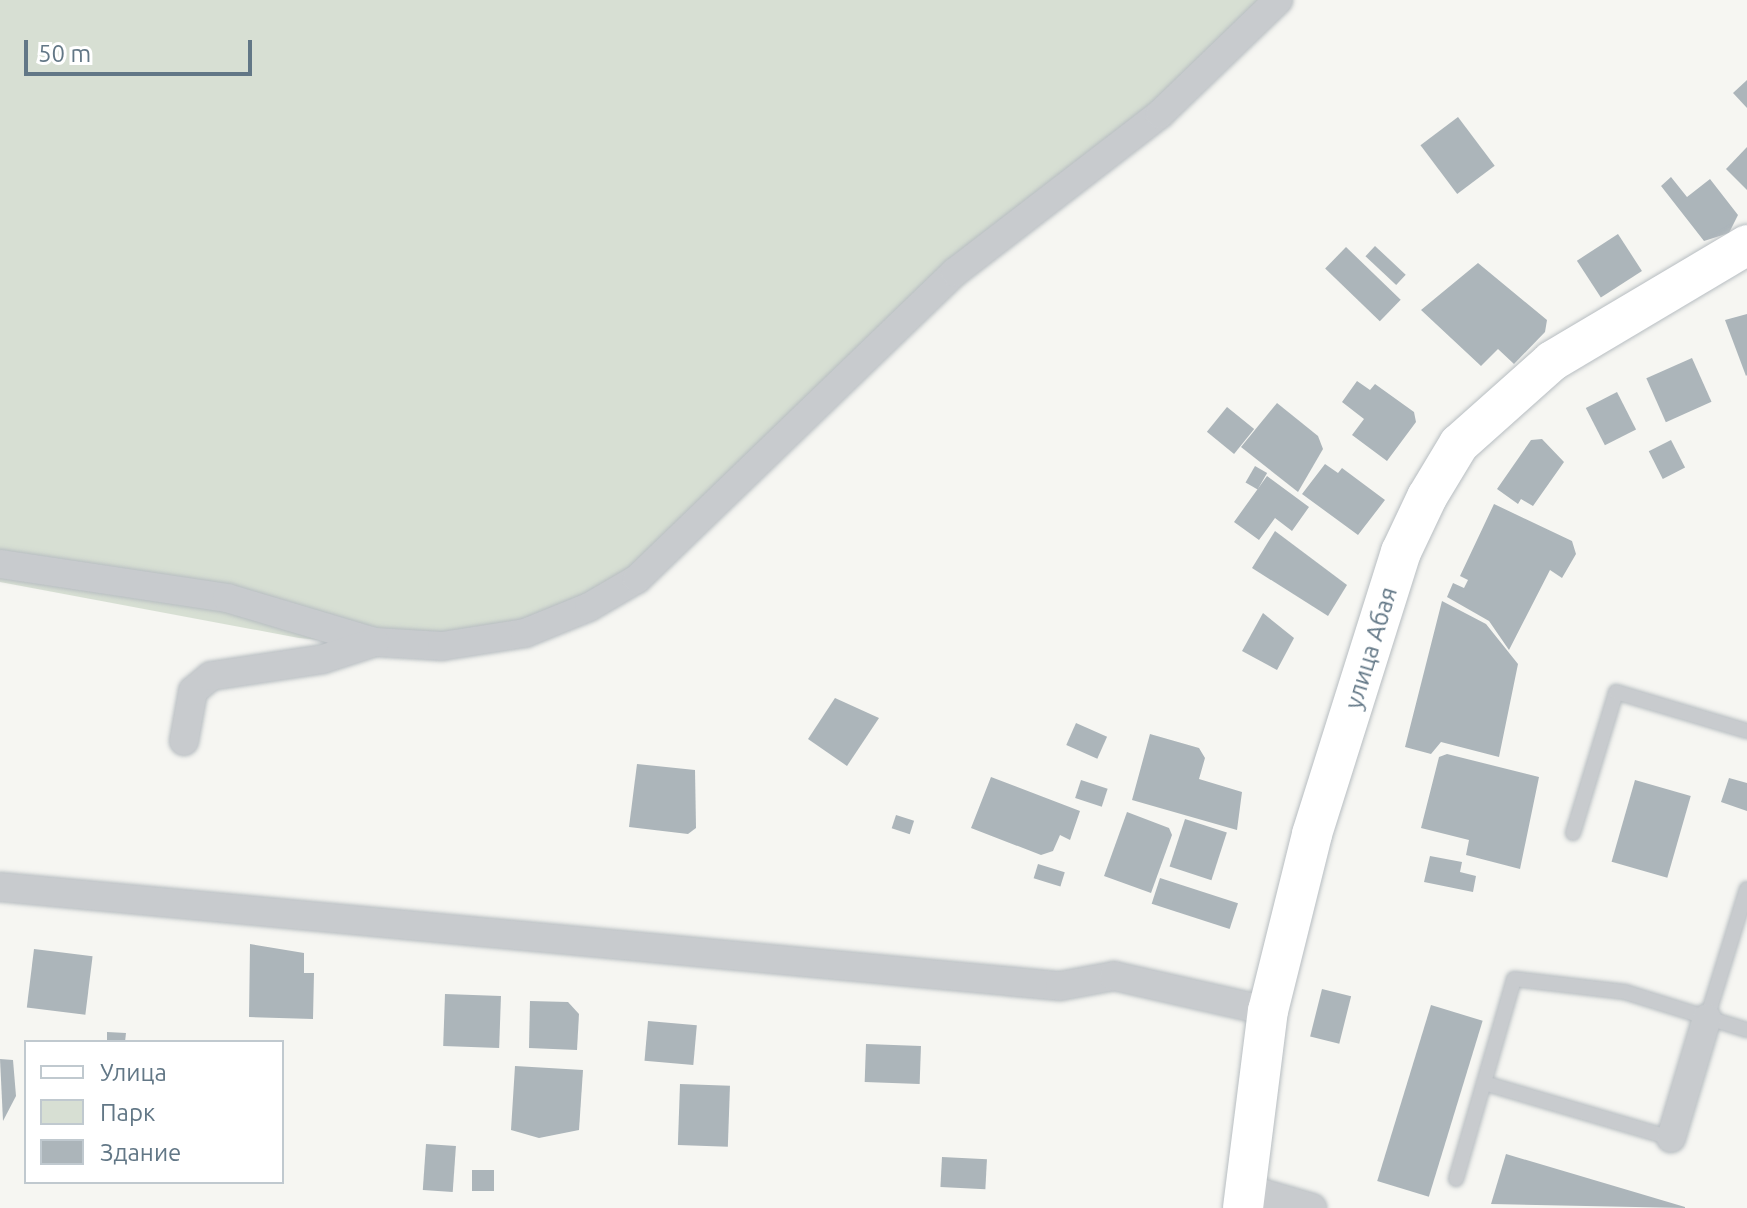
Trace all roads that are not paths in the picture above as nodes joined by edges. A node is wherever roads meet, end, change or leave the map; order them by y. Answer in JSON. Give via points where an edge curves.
{"nodes":[{"id":1,"x":1278,"y":0,"type":"edge"},
{"id":2,"x":1747,"y":245,"type":"edge"},
{"id":3,"x":0,"y":564,"type":"edge"},
{"id":4,"x":375,"y":642,"type":"junction"},
{"id":5,"x":1747,"y":731,"type":"edge"},
{"id":6,"x":184,"y":741,"type":"dead end"},
{"id":7,"x":1573,"y":833,"type":"dead end"},
{"id":8,"x":0,"y":887,"type":"edge"},
{"id":9,"x":1747,"y":889,"type":"edge"},
{"id":10,"x":1268,"y":1011,"type":"junction"},
{"id":11,"x":1707,"y":1018,"type":"junction"},
{"id":12,"x":1747,"y":1030,"type":"edge"},
{"id":13,"x":1484,"y":1083,"type":"junction"},
{"id":14,"x":1671,"y":1138,"type":"joint"},
{"id":15,"x":1456,"y":1179,"type":"dead end"},
{"id":16,"x":1243,"y":1198,"type":"edge"},
{"id":17,"x":1312,"y":1208,"type":"edge"}],
"edges":[{"from":1,"to":4,"type":"street","via":[[1160,114],[955,272],[637,579],[525,633],[442,646]]},
{"from":2,"to":10,"type":"main road","name":"улица Абая","via":[[1552,361],[1459,444],[1401,552],[1312,834]]},
{"from":3,"to":4,"type":"street","via":[[227,598]]},
{"from":4,"to":6,"type":"street","via":[[323,659],[211,676],[193,691]]},
{"from":5,"to":7,"type":"lane","via":[[1616,692]]},
{"from":8,"to":10,"type":"street","via":[[1060,986],[1114,976]]},
{"from":9,"to":11,"type":"lane"},
{"from":10,"to":16,"type":"main road","name":"улица Абая"},
{"from":11,"to":12,"type":"lane"},
{"from":11,"to":13,"type":"lane","via":[[1625,992],[1514,979]]},
{"from":11,"to":14,"type":"street"},
{"from":13,"to":14,"type":"lane"},
{"from":13,"to":15,"type":"lane"},
{"from":16,"to":17,"type":"street"}]}
